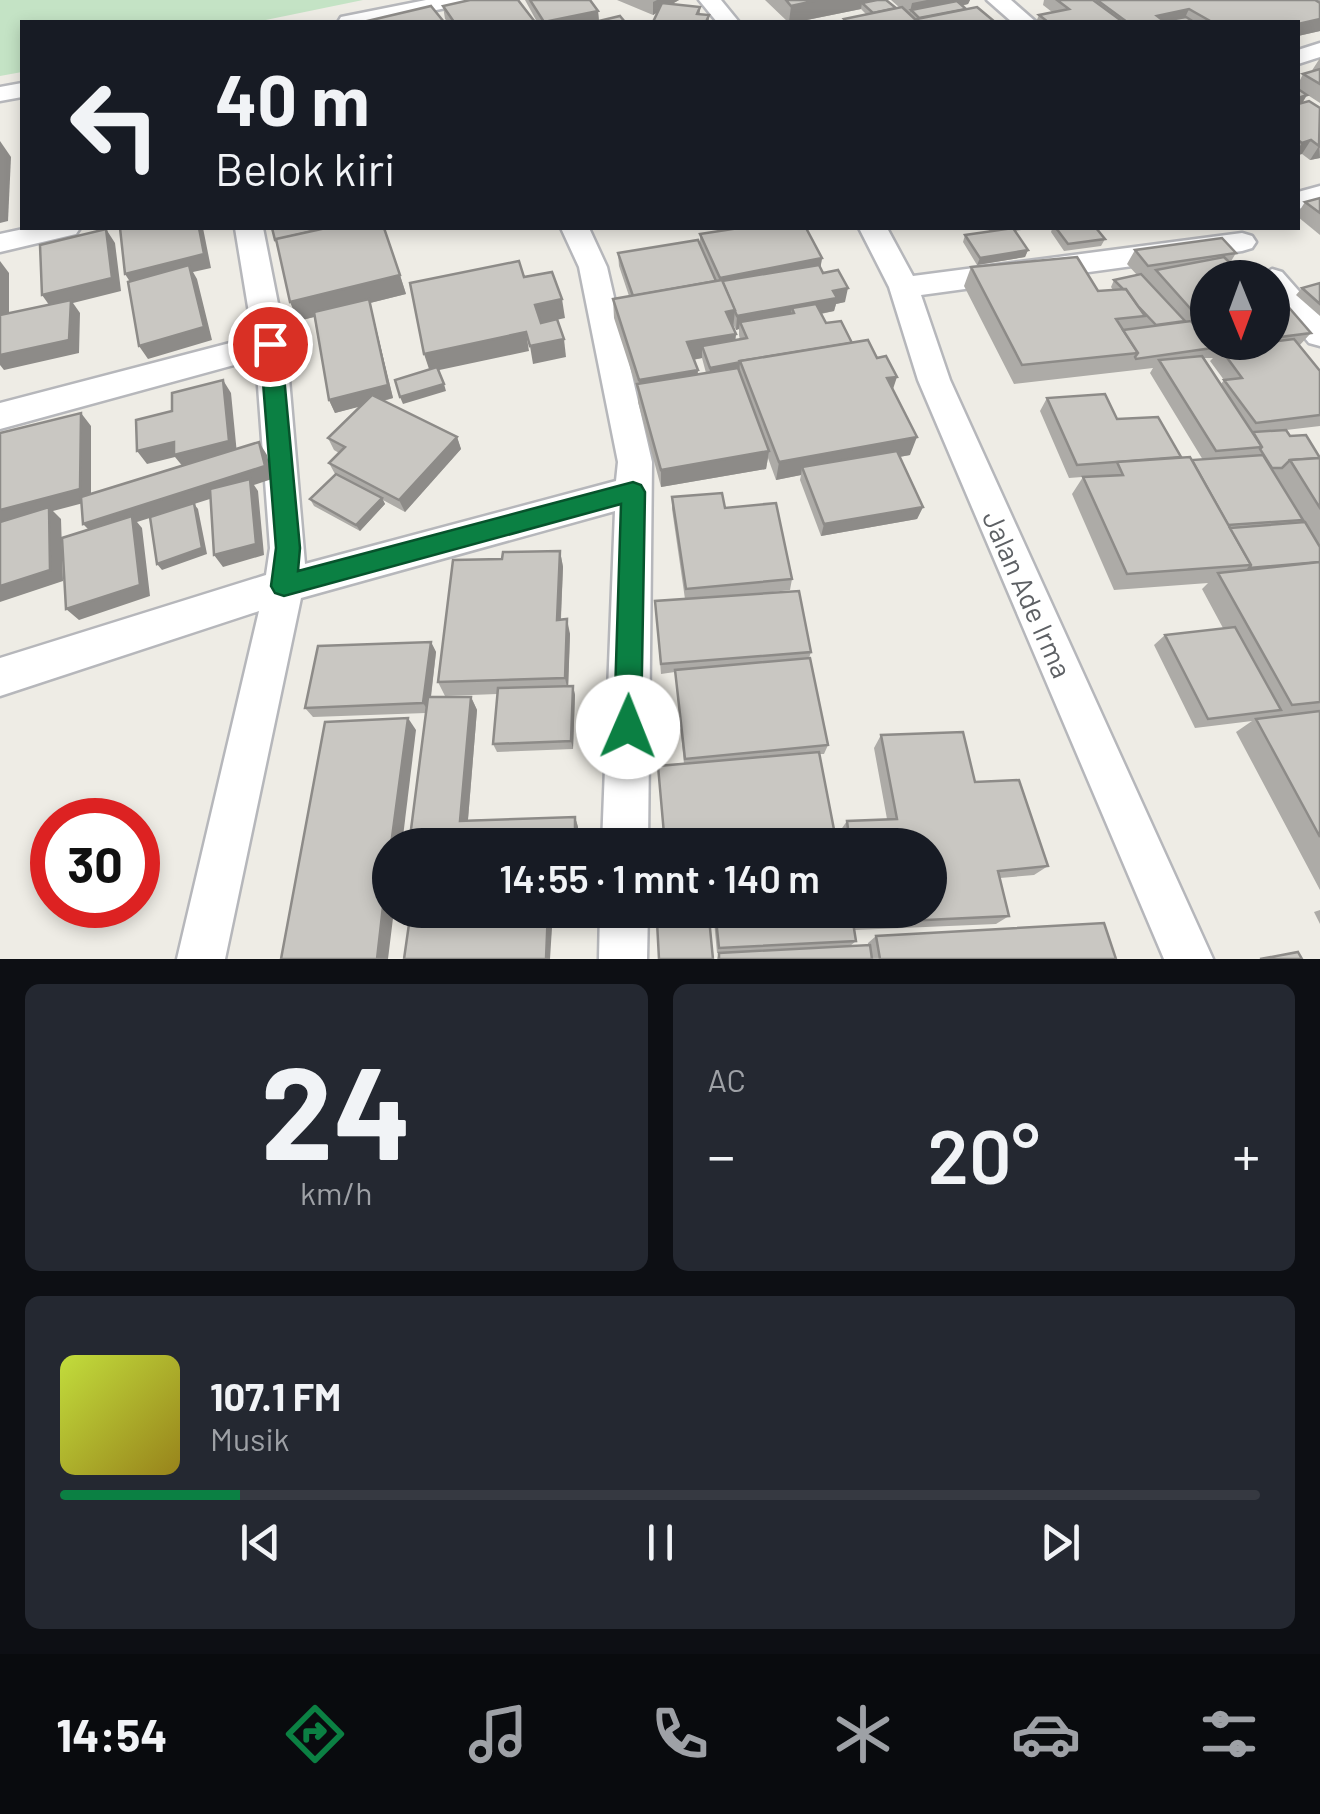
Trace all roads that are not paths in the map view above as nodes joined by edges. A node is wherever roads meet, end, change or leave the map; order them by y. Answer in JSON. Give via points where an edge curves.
{"nodes":[{"id":1,"x":458,"y":0,"type":"edge"},
{"id":2,"x":710,"y":0,"type":"edge"},
{"id":3,"x":1002,"y":0,"type":"edge"},
{"id":4,"x":359,"y":20,"type":"edge"},
{"id":5,"x":726,"y":20,"type":"edge"},
{"id":6,"x":1023,"y":20,"type":"edge"},
{"id":7,"x":50,"y":230,"type":"edge"},
{"id":8,"x":249,"y":230,"type":"edge"},
{"id":9,"x":575,"y":230,"type":"edge"},
{"id":10,"x":873,"y":230,"type":"edge"},
{"id":11,"x":1235,"y":235,"type":"edge"},
{"id":12,"x":0,"y":243,"type":"edge"},
{"id":13,"x":1257,"y":260,"type":"edge"},
{"id":14,"x":904,"y":287,"type":"junction"},
{"id":15,"x":1290,"y":300,"type":"edge"},
{"id":16,"x":1320,"y":336,"type":"edge"},
{"id":17,"x":270,"y":344,"type":"junction"},
{"id":18,"x":0,"y":416,"type":"edge"},
{"id":19,"x":633,"y":492,"type":"junction"},
{"id":20,"x":284,"y":586,"type":"junction"},
{"id":21,"x":0,"y":677,"type":"edge"},
{"id":22,"x":625,"y":828,"type":"edge"},
{"id":23,"x":623,"y":928,"type":"edge"},
{"id":24,"x":201,"y":959,"type":"edge"},
{"id":25,"x":622,"y":959,"type":"edge"},
{"id":26,"x":1188,"y":959,"type":"edge"}],
"edges":[{"from":1,"to":4,"type":"street"},
{"from":2,"to":5,"type":"street"},
{"from":3,"to":6,"type":"street"},
{"from":7,"to":12,"type":"street"},
{"from":8,"to":17,"type":"street"},
{"from":9,"to":19,"type":"street","via":[[594,267],[635,462]]},
{"from":10,"to":14,"type":"street","name":"Jalan Ade Irma"},
{"from":11,"to":13,"type":"street"},
{"from":11,"to":14,"type":"street"},
{"from":14,"to":26,"type":"street","name":"Jalan Ade Irma","via":[[934,380]]},
{"from":15,"to":16,"type":"street"},
{"from":17,"to":18,"type":"street"},
{"from":17,"to":20,"type":"street","via":[[288,548]]},
{"from":19,"to":20,"type":"street"},
{"from":19,"to":22,"type":"street"},
{"from":20,"to":21,"type":"street"},
{"from":20,"to":24,"type":"street"},
{"from":23,"to":25,"type":"street"}]}
